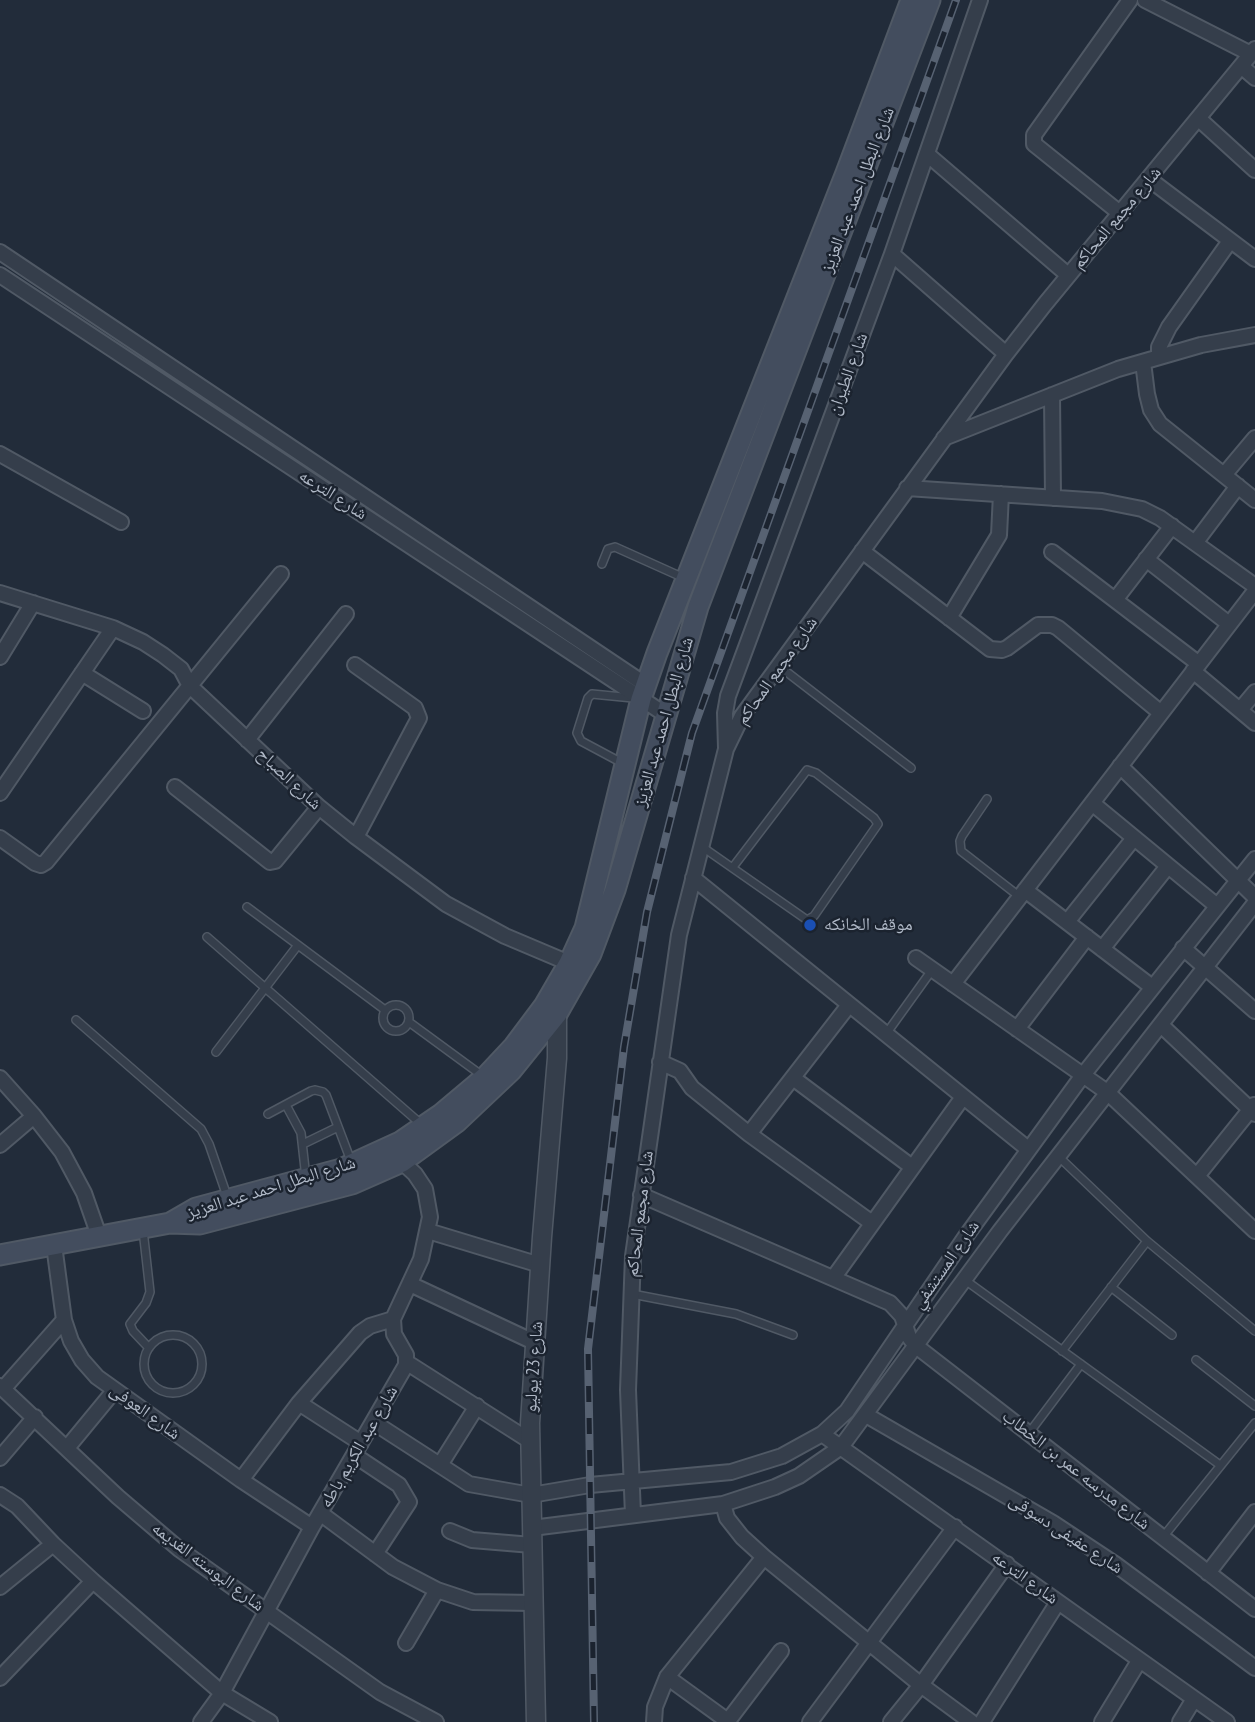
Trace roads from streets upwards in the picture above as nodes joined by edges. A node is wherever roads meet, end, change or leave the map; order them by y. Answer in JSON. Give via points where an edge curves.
{"nodes":[{"id":1,"x":911,"y":0,"type":"edge"},
{"id":2,"x":930,"y":0,"type":"edge"},
{"id":3,"x":979,"y":0,"type":"edge"},
{"id":4,"x":1130,"y":0,"type":"edge"},
{"id":5,"x":1145,"y":0,"type":"edge"},
{"id":6,"x":1253,"y":52,"type":"edge"},
{"id":7,"x":1241,"y":66,"type":"junction"},
{"id":8,"x":1255,"y":78,"type":"edge"},
{"id":9,"x":1199,"y":119,"type":"junction"},
{"id":10,"x":927,"y":154,"type":"junction"},
{"id":11,"x":1255,"y":170,"type":"edge"},
{"id":12,"x":1150,"y":179,"type":"junction"},
{"id":13,"x":1121,"y":214,"type":"junction"},
{"id":14,"x":1230,"y":241,"type":"junction"},
{"id":15,"x":0,"y":252,"type":"edge"},
{"id":16,"x":892,"y":254,"type":"junction"},
{"id":17,"x":1255,"y":259,"type":"edge"},
{"id":18,"x":0,"y":275,"type":"edge"},
{"id":19,"x":1068,"y":275,"type":"junction"},
{"id":20,"x":1255,"y":335,"type":"edge"},
{"id":21,"x":1006,"y":354,"type":"junction"},
{"id":22,"x":1159,"y":357,"type":"junction"},
{"id":23,"x":1143,"y":362,"type":"junction"},
{"id":24,"x":1052,"y":395,"type":"junction"},
{"id":25,"x":943,"y":438,"type":"junction"},
{"id":26,"x":1255,"y":438,"type":"edge"},
{"id":27,"x":0,"y":454,"type":"edge"},
{"id":28,"x":1224,"y":475,"type":"junction"},
{"id":29,"x":1238,"y":486,"type":"junction"},
{"id":30,"x":907,"y":488,"type":"junction"},
{"id":31,"x":1001,"y":494,"type":"junction"},
{"id":32,"x":1053,"y":498,"type":"junction"},
{"id":33,"x":1255,"y":500,"type":"edge"},
{"id":34,"x":121,"y":522,"type":"dead end"},
{"id":35,"x":1172,"y":526,"type":"junction"},
{"id":36,"x":1195,"y":543,"type":"junction"},
{"id":37,"x":862,"y":551,"type":"junction"},
{"id":38,"x":1052,"y":552,"type":"dead end"},
{"id":39,"x":1146,"y":559,"type":"junction"},
{"id":40,"x":281,"y":574,"type":"dead end"},
{"id":41,"x":1255,"y":589,"type":"edge"},
{"id":42,"x":0,"y":593,"type":"edge"},
{"id":43,"x":1115,"y":600,"type":"junction"},
{"id":44,"x":33,"y":603,"type":"junction"},
{"id":45,"x":346,"y":614,"type":"dead end"},
{"id":46,"x":949,"y":618,"type":"junction"},
{"id":47,"x":1229,"y":624,"type":"junction"},
{"id":48,"x":113,"y":628,"type":"junction"},
{"id":49,"x":0,"y":657,"type":"edge"},
{"id":50,"x":355,"y":665,"type":"dead end"},
{"id":51,"x":1196,"y":667,"type":"junction"},
{"id":52,"x":82,"y":673,"type":"junction"},
{"id":53,"x":190,"y":687,"type":"junction"},
{"id":54,"x":644,"y":692,"type":"junction"},
{"id":55,"x":1255,"y":692,"type":"edge"},
{"id":56,"x":1240,"y":710,"type":"junction"},
{"id":57,"x":143,"y":712,"type":"dead end"},
{"id":58,"x":1161,"y":713,"type":"junction"},
{"id":59,"x":666,"y":715,"type":"junction"},
{"id":60,"x":1255,"y":723,"type":"edge"},
{"id":61,"x":247,"y":740,"type":"junction"},
{"id":62,"x":726,"y":749,"type":"junction"},
{"id":63,"x":1120,"y":766,"type":"junction"},
{"id":64,"x":175,"y":787,"type":"dead end"},
{"id":65,"x":0,"y":793,"type":"edge"},
{"id":66,"x":1093,"y":803,"type":"junction"},
{"id":67,"x":319,"y":807,"type":"junction"},
{"id":68,"x":356,"y":837,"type":"junction"},
{"id":69,"x":0,"y":838,"type":"edge"},
{"id":70,"x":1134,"y":838,"type":"junction"},
{"id":71,"x":1255,"y":859,"type":"edge"},
{"id":72,"x":1168,"y":866,"type":"junction"},
{"id":73,"x":693,"y":878,"type":"junction"},
{"id":74,"x":1238,"y":880,"type":"junction"},
{"id":75,"x":1022,"y":893,"type":"junction"},
{"id":76,"x":1255,"y":897,"type":"edge"},
{"id":77,"x":1216,"y":906,"type":"junction"},
{"id":78,"x":1252,"y":912,"type":"edge"},
{"id":79,"x":1067,"y":922,"type":"junction"},
{"id":80,"x":1087,"y":937,"type":"junction"},
{"id":81,"x":1183,"y":948,"type":"junction"},
{"id":82,"x":1102,"y":949,"type":"junction"},
{"id":83,"x":916,"y":958,"type":"dead end"},
{"id":84,"x":576,"y":966,"type":"junction"},
{"id":85,"x":1204,"y":966,"type":"junction"},
{"id":86,"x":953,"y":984,"type":"junction"},
{"id":87,"x":1152,"y":987,"type":"junction"},
{"id":88,"x":849,"y":1004,"type":"junction"},
{"id":89,"x":1255,"y":1011,"type":"edge"},
{"id":90,"x":557,"y":1014,"type":"junction"},
{"id":91,"x":1160,"y":1025,"type":"junction"},
{"id":92,"x":1017,"y":1029,"type":"junction"},
{"id":93,"x":660,"y":1062,"type":"junction"},
{"id":94,"x":1083,"y":1076,"type":"junction"},
{"id":95,"x":0,"y":1078,"type":"edge"},
{"id":96,"x":793,"y":1078,"type":"junction"},
{"id":97,"x":1107,"y":1092,"type":"junction"},
{"id":98,"x":963,"y":1097,"type":"junction"},
{"id":99,"x":1253,"y":1109,"type":"edge"},
{"id":100,"x":34,"y":1116,"type":"junction"},
{"id":101,"x":749,"y":1134,"type":"junction"},
{"id":102,"x":0,"y":1145,"type":"edge"},
{"id":103,"x":1028,"y":1149,"type":"junction"},
{"id":104,"x":402,"y":1162,"type":"junction"},
{"id":105,"x":912,"y":1167,"type":"junction"},
{"id":106,"x":1197,"y":1176,"type":"junction"},
{"id":107,"x":641,"y":1195,"type":"junction"},
{"id":108,"x":170,"y":1223,"type":"junction"},
{"id":109,"x":872,"y":1223,"type":"junction"},
{"id":110,"x":428,"y":1231,"type":"junction"},
{"id":111,"x":1255,"y":1231,"type":"edge"},
{"id":112,"x":99,"y":1236,"type":"junction"},
{"id":113,"x":54,"y":1245,"type":"junction"},
{"id":114,"x":0,"y":1255,"type":"edge"},
{"id":115,"x":540,"y":1265,"type":"junction"},
{"id":116,"x":834,"y":1278,"type":"junction"},
{"id":117,"x":410,"y":1284,"type":"junction"},
{"id":118,"x":393,"y":1319,"type":"junction"},
{"id":119,"x":64,"y":1320,"type":"junction"},
{"id":120,"x":905,"y":1325,"type":"junction"},
{"id":121,"x":536,"y":1343,"type":"junction"},
{"id":122,"x":916,"y":1346,"type":"junction"},
{"id":123,"x":406,"y":1362,"type":"junction"},
{"id":124,"x":1,"y":1388,"type":"edge"},
{"id":125,"x":114,"y":1391,"type":"junction"},
{"id":126,"x":299,"y":1403,"type":"junction"},
{"id":127,"x":477,"y":1406,"type":"junction"},
{"id":128,"x":866,"y":1415,"type":"junction"},
{"id":129,"x":35,"y":1417,"type":"junction"},
{"id":130,"x":373,"y":1422,"type":"junction"},
{"id":131,"x":822,"y":1434,"type":"junction"},
{"id":132,"x":530,"y":1441,"type":"junction"},
{"id":133,"x":841,"y":1447,"type":"junction"},
{"id":134,"x":68,"y":1448,"type":"junction"},
{"id":135,"x":358,"y":1449,"type":"junction"},
{"id":136,"x":0,"y":1458,"type":"edge"},
{"id":137,"x":440,"y":1465,"type":"junction"},
{"id":138,"x":241,"y":1480,"type":"junction"},
{"id":139,"x":632,"y":1481,"type":"junction"},
{"id":140,"x":531,"y":1495,"type":"junction"},
{"id":141,"x":1,"y":1497,"type":"edge"},
{"id":142,"x":723,"y":1504,"type":"junction"},
{"id":143,"x":1255,"y":1512,"type":"edge"},
{"id":144,"x":320,"y":1513,"type":"junction"},
{"id":145,"x":633,"y":1515,"type":"junction"},
{"id":146,"x":312,"y":1527,"type":"junction"},
{"id":147,"x":955,"y":1527,"type":"junction"},
{"id":148,"x":1250,"y":1528,"type":"edge"},
{"id":149,"x":450,"y":1531,"type":"dead end"},
{"id":150,"x":532,"y":1536,"type":"junction"},
{"id":151,"x":53,"y":1544,"type":"junction"},
{"id":152,"x":376,"y":1554,"type":"junction"},
{"id":153,"x":764,"y":1558,"type":"junction"},
{"id":154,"x":1007,"y":1564,"type":"junction"},
{"id":155,"x":1208,"y":1573,"type":"junction"},
{"id":156,"x":93,"y":1581,"type":"junction"},
{"id":157,"x":0,"y":1587,"type":"edge"},
{"id":158,"x":437,"y":1590,"type":"junction"},
{"id":159,"x":1058,"y":1602,"type":"junction"},
{"id":160,"x":533,"y":1603,"type":"junction"},
{"id":161,"x":1255,"y":1609,"type":"edge"},
{"id":162,"x":266,"y":1612,"type":"junction"},
{"id":163,"x":406,"y":1643,"type":"dead end"},
{"id":164,"x":868,"y":1643,"type":"junction"},
{"id":165,"x":781,"y":1651,"type":"dead end"},
{"id":166,"x":1139,"y":1661,"type":"junction"},
{"id":167,"x":1255,"y":1668,"type":"edge"},
{"id":168,"x":667,"y":1677,"type":"junction"},
{"id":169,"x":0,"y":1678,"type":"edge"},
{"id":170,"x":921,"y":1685,"type":"junction"},
{"id":171,"x":222,"y":1693,"type":"junction"},
{"id":172,"x":1194,"y":1699,"type":"junction"},
{"id":173,"x":729,"y":1721,"type":"edge"},
{"id":174,"x":201,"y":1722,"type":"edge"},
{"id":175,"x":270,"y":1722,"type":"edge"},
{"id":176,"x":436,"y":1722,"type":"edge"},
{"id":177,"x":536,"y":1722,"type":"edge"},
{"id":178,"x":654,"y":1722,"type":"edge"},
{"id":179,"x":810,"y":1722,"type":"edge"},
{"id":180,"x":891,"y":1722,"type":"edge"},
{"id":181,"x":971,"y":1722,"type":"edge"},
{"id":182,"x":982,"y":1722,"type":"edge"},
{"id":183,"x":1102,"y":1722,"type":"edge"},
{"id":184,"x":1180,"y":1722,"type":"edge"},
{"id":185,"x":1227,"y":1722,"type":"edge"}],
"edges":[{"from":1,"to":54,"type":"main road","name":"شارع البطل احمد عبد العزيز"},
{"from":2,"to":59,"type":"main road","name":"شارع البطل احمد عبد العزيز","via":[[698,607]]},
{"from":3,"to":10,"type":"street","name":"شارع الطيران"},
{"from":4,"to":13,"type":"street","via":[[1034,135],[1034,144]]},
{"from":5,"to":6,"type":"street"},
{"from":6,"to":7,"type":"street","name":"شارع مجمع المحاكم"},
{"from":7,"to":8,"type":"street"},
{"from":7,"to":9,"type":"street","name":"شارع مجمع المحاكم"},
{"from":9,"to":11,"type":"street"},
{"from":9,"to":12,"type":"street","name":"شارع مجمع المحاكم"},
{"from":10,"to":16,"type":"street","name":"شارع الطيران"},
{"from":10,"to":19,"type":"street"},
{"from":12,"to":13,"type":"street","name":"شارع مجمع المحاكم"},
{"from":12,"to":14,"type":"street"},
{"from":13,"to":19,"type":"street","name":"شارع مجمع المحاكم"},
{"from":14,"to":17,"type":"street"},
{"from":14,"to":22,"type":"street","via":[[1168,327]]},
{"from":15,"to":54,"type":"street","name":"شارع الترعه"},
{"from":16,"to":21,"type":"street"},
{"from":16,"to":62,"type":"street","name":"شارع الطيران","via":[[728,696]]},
{"from":18,"to":54,"type":"street","name":"شارع الترعه"},
{"from":19,"to":21,"type":"street","name":"شارع مجمع المحاكم"},
{"from":20,"to":22,"type":"street"},
{"from":21,"to":25,"type":"street","name":"شارع مجمع المحاكم"},
{"from":22,"to":23,"type":"street"},
{"from":23,"to":24,"type":"street"},
{"from":23,"to":28,"type":"street","via":[[1147,394],[1160,424]]},
{"from":24,"to":25,"type":"street"},
{"from":24,"to":32,"type":"street"},
{"from":25,"to":30,"type":"street","name":"شارع مجمع المحاكم"},
{"from":26,"to":28,"type":"street"},
{"from":27,"to":34,"type":"street"},
{"from":28,"to":29,"type":"street"},
{"from":29,"to":33,"type":"street"},
{"from":29,"to":36,"type":"street"},
{"from":30,"to":31,"type":"street"},
{"from":30,"to":37,"type":"street","name":"شارع مجمع المحاكم"},
{"from":31,"to":32,"type":"street"},
{"from":31,"to":46,"type":"street","via":[[999,534]]},
{"from":32,"to":35,"type":"street","via":[[1122,504]]},
{"from":35,"to":36,"type":"street"},
{"from":35,"to":39,"type":"street"},
{"from":36,"to":41,"type":"street"},
{"from":37,"to":46,"type":"street"},
{"from":37,"to":62,"type":"street","name":"شارع مجمع المحاكم","via":[[742,716]]},
{"from":38,"to":43,"type":"street"},
{"from":39,"to":43,"type":"street"},
{"from":39,"to":47,"type":"street"},
{"from":40,"to":53,"type":"street"},
{"from":41,"to":47,"type":"street"},
{"from":42,"to":44,"type":"street","name":"شارع الصباح"},
{"from":43,"to":51,"type":"street"},
{"from":44,"to":48,"type":"street","name":"شارع الصباح"},
{"from":44,"to":49,"type":"street"},
{"from":45,"to":61,"type":"street"},
{"from":46,"to":58,"type":"street","via":[[996,651],[1038,625],[1052,625]]},
{"from":47,"to":51,"type":"street"},
{"from":48,"to":52,"type":"street"},
{"from":48,"to":53,"type":"street","name":"شارع الصباح","via":[[163,655],[181,669]]},
{"from":50,"to":68,"type":"street","via":[[415,708],[419,718]]},
{"from":51,"to":56,"type":"street"},
{"from":51,"to":58,"type":"street"},
{"from":52,"to":57,"type":"street"},
{"from":52,"to":65,"type":"street"},
{"from":53,"to":61,"type":"street","name":"شارع الصباح"},
{"from":53,"to":69,"type":"street","via":[[46,862],[35,863]]},
{"from":54,"to":59,"type":"street","name":"شارع الترعه"},
{"from":54,"to":84,"type":"main road","name":"شارع البطل احمد عبد العزيز"},
{"from":55,"to":56,"type":"street"},
{"from":56,"to":60,"type":"street"},
{"from":58,"to":63,"type":"street"},
{"from":59,"to":84,"type":"main road","name":"شارع البطل احمد عبد العزيز","via":[[615,890],[591,954]]},
{"from":61,"to":67,"type":"street","name":"شارع الصباح"},
{"from":62,"to":73,"type":"street","name":"شارع مجمع المحاكم"},
{"from":63,"to":66,"type":"street"},
{"from":63,"to":74,"type":"street"},
{"from":64,"to":67,"type":"street","via":[[270,862]]},
{"from":66,"to":70,"type":"street"},
{"from":66,"to":75,"type":"street"},
{"from":67,"to":68,"type":"street","name":"شارع الصباح"},
{"from":68,"to":84,"type":"street","name":"شارع الصباح","via":[[446,904]]},
{"from":70,"to":72,"type":"street"},
{"from":70,"to":79,"type":"street"},
{"from":71,"to":74,"type":"street","name":"شارع المستشفي"},
{"from":72,"to":77,"type":"street"},
{"from":72,"to":82,"type":"street"},
{"from":73,"to":88,"type":"street"},
{"from":73,"to":93,"type":"street","name":"شارع مجمع المحاكم","via":[[679,935]]},
{"from":74,"to":76,"type":"street"},
{"from":74,"to":77,"type":"street","name":"شارع المستشفي"},
{"from":75,"to":79,"type":"street"},
{"from":75,"to":86,"type":"street"},
{"from":77,"to":81,"type":"street","name":"شارع المستشفي"},
{"from":78,"to":85,"type":"street","name":"شارع المستشفي"},
{"from":79,"to":80,"type":"street"},
{"from":80,"to":82,"type":"street"},
{"from":80,"to":92,"type":"street"},
{"from":81,"to":85,"type":"street"},
{"from":81,"to":87,"type":"street","name":"شارع المستشفي"},
{"from":82,"to":87,"type":"street"},
{"from":83,"to":86,"type":"street"},
{"from":84,"to":90,"type":"main road","name":"شارع البطل احمد عبد العزيز"},
{"from":84,"to":108,"type":"main road","name":"شارع البطل احمد عبد العزيز","via":[[485,1077],[424,1127],[352,1165],[196,1208]]},
{"from":85,"to":89,"type":"street"},
{"from":85,"to":91,"type":"street","name":"شارع المستشفي"},
{"from":86,"to":92,"type":"street"},
{"from":87,"to":94,"type":"street","name":"شارع المستشفي"},
{"from":88,"to":96,"type":"street"},
{"from":88,"to":98,"type":"street"},
{"from":90,"to":104,"type":"main road","name":"شارع البطل احمد عبد العزيز","via":[[511,1071],[457,1122]]},
{"from":90,"to":115,"type":"street","name":"شارع 23 يوليو"},
{"from":91,"to":97,"type":"street","name":"شارع المستشفي"},
{"from":91,"to":99,"type":"street"},
{"from":92,"to":94,"type":"street"},
{"from":93,"to":101,"type":"street","via":[[680,1071],[692,1088]]},
{"from":93,"to":107,"type":"street","name":"شارع مجمع المحاكم"},
{"from":94,"to":97,"type":"street"},
{"from":94,"to":103,"type":"street","name":"شارع المستشفي"},
{"from":95,"to":100,"type":"street"},
{"from":96,"to":101,"type":"street"},
{"from":96,"to":105,"type":"street"},
{"from":97,"to":106,"type":"street"},
{"from":97,"to":122,"type":"street","name":"شارع المستشفي"},
{"from":98,"to":103,"type":"street"},
{"from":98,"to":105,"type":"street"},
{"from":99,"to":106,"type":"street"},
{"from":100,"to":102,"type":"street"},
{"from":100,"to":112,"type":"street","via":[[62,1152],[84,1193]]},
{"from":101,"to":109,"type":"street"},
{"from":103,"to":120,"type":"street","name":"شارع المستشفي"},
{"from":104,"to":108,"type":"main road","name":"شارع البطل احمد عبد العزيز","via":[[352,1184],[200,1224]]},
{"from":104,"to":110,"type":"street","via":[[425,1189]]},
{"from":105,"to":109,"type":"street"},
{"from":106,"to":111,"type":"street"},
{"from":107,"to":116,"type":"street","name":"شارع مدرسه عمر بن الخطاب"},
{"from":107,"to":139,"type":"street","name":"شارع مجمع المحاكم","via":[[631,1294],[628,1390]]},
{"from":108,"to":112,"type":"main road","name":"شارع البطل احمد عبد العزيز"},
{"from":109,"to":116,"type":"street"},
{"from":110,"to":115,"type":"street"},
{"from":110,"to":117,"type":"street"},
{"from":112,"to":113,"type":"main road","name":"شارع البطل احمد عبد العزيز"},
{"from":113,"to":114,"type":"main road","name":"شارع البطل احمد عبد العزيز"},
{"from":113,"to":119,"type":"street","name":"شارع العوفى"},
{"from":115,"to":121,"type":"street","name":"شارع 23 يوليو"},
{"from":116,"to":120,"type":"street","name":"شارع مدرسه عمر بن الخطاب","via":[[890,1303]]},
{"from":117,"to":118,"type":"street"},
{"from":117,"to":121,"type":"street"},
{"from":118,"to":123,"type":"street"},
{"from":118,"to":126,"type":"street","via":[[360,1333]]},
{"from":119,"to":124,"type":"street"},
{"from":119,"to":125,"type":"street","name":"شارع العوفى","via":[[82,1360]]},
{"from":120,"to":122,"type":"street","name":"شارع مدرسه عمر بن الخطاب"},
{"from":120,"to":131,"type":"street","name":"شارع المستشفي","via":[[847,1411]]},
{"from":121,"to":132,"type":"street","name":"شارع 23 يوليو"},
{"from":122,"to":128,"type":"street","name":"شارع المستشفي"},
{"from":122,"to":155,"type":"street","name":"شارع مدرسه عمر بن الخطاب"},
{"from":123,"to":127,"type":"street"},
{"from":123,"to":130,"type":"street","name":"شارع عبد الكريم باطه"},
{"from":124,"to":129,"type":"street","name":"شارع البوسته القديمه"},
{"from":125,"to":134,"type":"street"},
{"from":125,"to":138,"type":"street","name":"شارع العوفى"},
{"from":126,"to":135,"type":"street"},
{"from":126,"to":138,"type":"street"},
{"from":127,"to":132,"type":"street"},
{"from":127,"to":137,"type":"street"},
{"from":128,"to":133,"type":"street","name":"شارع المستشفي"},
{"from":128,"to":167,"type":"street","name":"شارع عفيفى دسوقى","via":[[1053,1523]]},
{"from":129,"to":134,"type":"street","name":"شارع البوسته القديمه"},
{"from":129,"to":136,"type":"street"},
{"from":130,"to":135,"type":"street","name":"شارع عبد الكريم باطه"},
{"from":130,"to":137,"type":"street","name":"شارع المستشفي"},
{"from":131,"to":133,"type":"street","name":"شارع الترعه"},
{"from":131,"to":139,"type":"street","name":"شارع المستشفي","via":[[782,1456],[732,1472]]},
{"from":132,"to":140,"type":"street","name":"شارع 23 يوليو"},
{"from":133,"to":142,"type":"street","name":"شارع المستشفي","via":[[799,1476]]},
{"from":133,"to":147,"type":"street","name":"شارع الترعه"},
{"from":134,"to":162,"type":"street","name":"شارع البوسته القديمه","via":[[179,1549]]},
{"from":135,"to":144,"type":"street","name":"شارع عبد الكريم باطه"},
{"from":135,"to":152,"type":"street","via":[[399,1485],[409,1502]]},
{"from":137,"to":140,"type":"street","name":"شارع المستشفي","via":[[469,1484]]},
{"from":138,"to":146,"type":"street","name":"شارع العوفى"},
{"from":139,"to":140,"type":"street","name":"شارع المستشفي"},
{"from":139,"to":145,"type":"street","name":"شارع مجمع المحاكم"},
{"from":140,"to":150,"type":"street","name":"شارع 23 يوليو"},
{"from":141,"to":151,"type":"street","via":[[17,1506]]},
{"from":142,"to":145,"type":"street","name":"شارع المستشفي"},
{"from":142,"to":153,"type":"street","via":[[727,1518]]},
{"from":143,"to":148,"type":"street"},
{"from":144,"to":146,"type":"street","name":"شارع عبد الكريم باطه"},
{"from":144,"to":152,"type":"street"},
{"from":145,"to":150,"type":"street","name":"شارع المستشفي"},
{"from":146,"to":162,"type":"street","name":"شارع عبد الكريم باطه"},
{"from":147,"to":154,"type":"street","name":"شارع الترعه"},
{"from":147,"to":164,"type":"street"},
{"from":148,"to":155,"type":"street"},
{"from":149,"to":150,"type":"street","name":"شارع المستشفي","via":[[472,1540]]},
{"from":150,"to":160,"type":"street","name":"شارع 23 يوليو"},
{"from":151,"to":156,"type":"street"},
{"from":151,"to":157,"type":"street"},
{"from":152,"to":158,"type":"street"},
{"from":153,"to":164,"type":"street"},
{"from":153,"to":168,"type":"street"},
{"from":154,"to":159,"type":"street","name":"شارع الترعه"},
{"from":154,"to":170,"type":"street"},
{"from":155,"to":161,"type":"street","name":"شارع مدرسه عمر بن الخطاب"},
{"from":156,"to":169,"type":"street"},
{"from":156,"to":171,"type":"street"},
{"from":158,"to":160,"type":"street","via":[[473,1602]]},
{"from":158,"to":163,"type":"street"},
{"from":159,"to":166,"type":"street","name":"شارع الترعه"},
{"from":159,"to":182,"type":"street"},
{"from":160,"to":177,"type":"street","name":"شارع 23 يوليو"},
{"from":162,"to":171,"type":"street","name":"شارع عبد الكريم باطه"},
{"from":162,"to":176,"type":"street","name":"شارع البوسته القديمه","via":[[380,1692]]},
{"from":164,"to":170,"type":"street"},
{"from":164,"to":179,"type":"street"},
{"from":165,"to":173,"type":"street"},
{"from":166,"to":172,"type":"street","name":"شارع الترعه"},
{"from":166,"to":183,"type":"street"},
{"from":168,"to":173,"type":"street"},
{"from":168,"to":178,"type":"street"},
{"from":170,"to":180,"type":"street"},
{"from":170,"to":181,"type":"street"},
{"from":171,"to":174,"type":"street","name":"شارع عبد الكريم باطه"},
{"from":171,"to":175,"type":"street"},
{"from":172,"to":184,"type":"street"},
{"from":172,"to":185,"type":"street","name":"شارع الترعه"}]}
